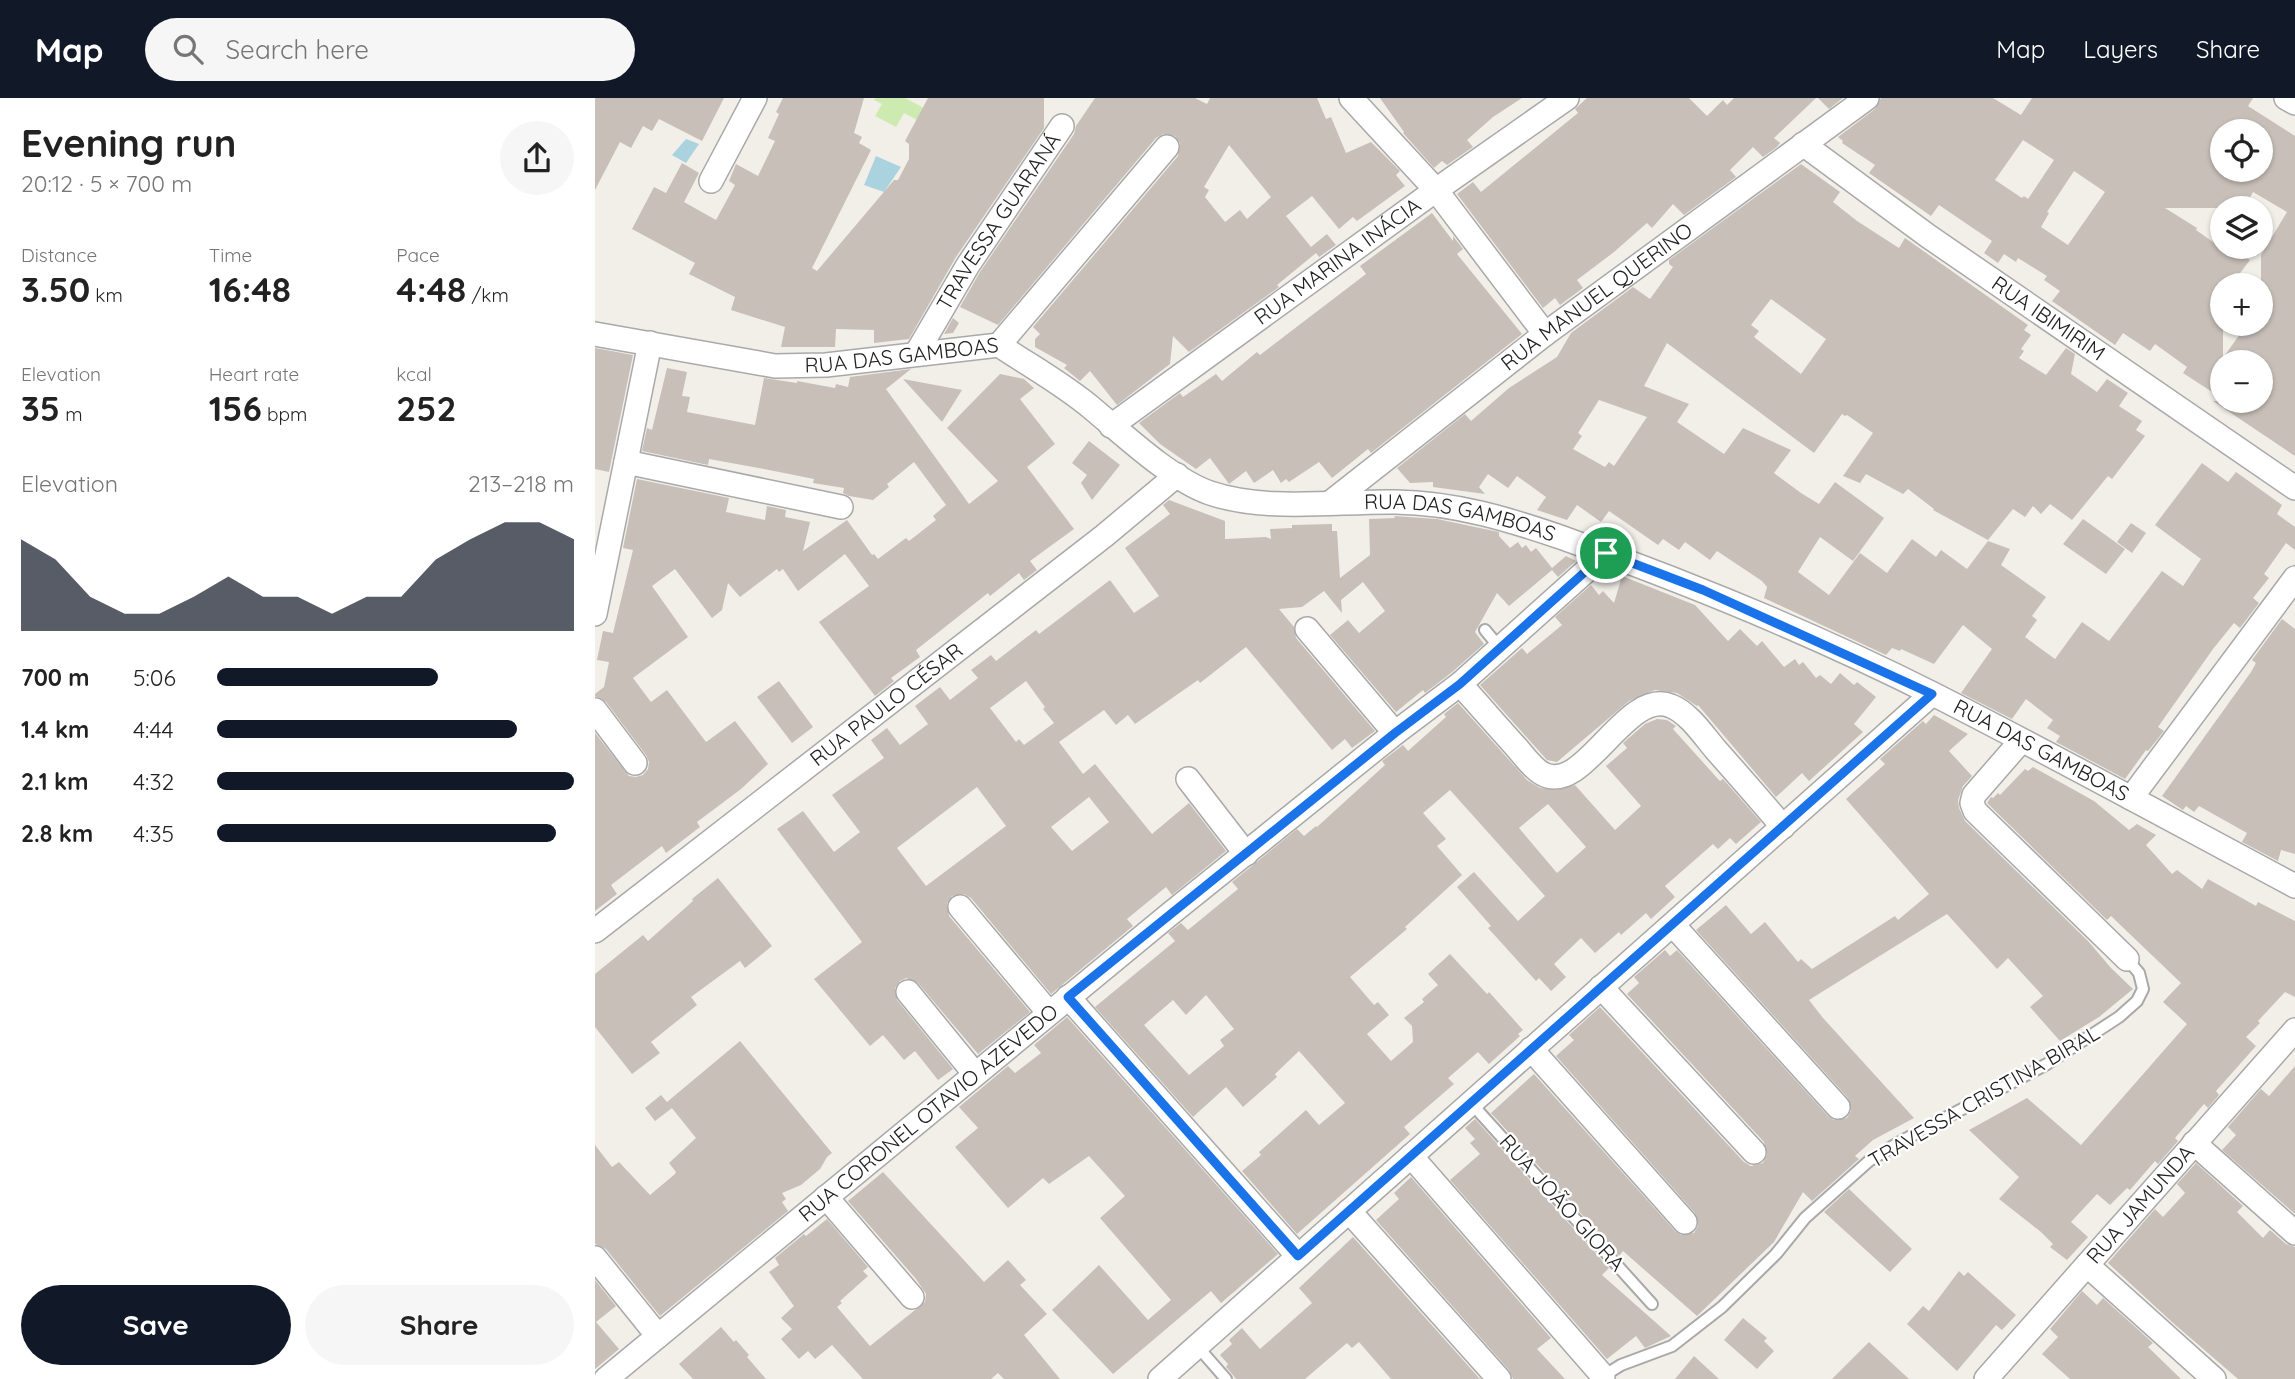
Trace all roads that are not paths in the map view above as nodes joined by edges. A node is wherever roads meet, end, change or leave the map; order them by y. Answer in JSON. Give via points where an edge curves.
{"nodes":[{"id":1,"x":755,"y":98,"type":"edge"},
{"id":2,"x":1351,"y":98,"type":"edge"},
{"id":3,"x":1567,"y":98,"type":"edge"},
{"id":4,"x":1867,"y":98,"type":"edge"},
{"id":5,"x":2286,"y":98,"type":"edge"},
{"id":6,"x":2295,"y":103,"type":"edge"},
{"id":7,"x":1062,"y":126,"type":"dead end"},
{"id":8,"x":1803,"y":144,"type":"junction"},
{"id":9,"x":1167,"y":147,"type":"dead end"},
{"id":10,"x":711,"y":181,"type":"dead end"},
{"id":11,"x":1436,"y":190,"type":"junction"},
{"id":12,"x":595,"y":334,"type":"edge"},
{"id":13,"x":1545,"y":334,"type":"junction"},
{"id":14,"x":650,"y":343,"type":"junction"},
{"id":15,"x":999,"y":345,"type":"junction"},
{"id":16,"x":916,"y":354,"type":"junction"},
{"id":17,"x":1111,"y":426,"type":"junction"},
{"id":18,"x":626,"y":462,"type":"junction"},
{"id":19,"x":1177,"y":475,"type":"junction"},
{"id":20,"x":2295,"y":488,"type":"edge"},
{"id":21,"x":1331,"y":502,"type":"junction"},
{"id":22,"x":841,"y":507,"type":"dead end"},
{"id":23,"x":1606,"y":553,"type":"junction"},
{"id":24,"x":2295,"y":578,"type":"edge"},
{"id":25,"x":595,"y":614,"type":"edge"},
{"id":26,"x":1307,"y":629,"type":"dead end"},
{"id":27,"x":1485,"y":630,"type":"dead end"},
{"id":28,"x":1500,"y":648,"type":"junction"},
{"id":29,"x":1460,"y":684,"type":"junction"},
{"id":30,"x":1932,"y":694,"type":"junction"},
{"id":31,"x":595,"y":710,"type":"edge"},
{"id":32,"x":1395,"y":733,"type":"junction"},
{"id":33,"x":2021,"y":741,"type":"junction"},
{"id":34,"x":635,"y":763,"type":"dead end"},
{"id":35,"x":1188,"y":779,"type":"dead end"},
{"id":36,"x":2131,"y":798,"type":"junction"},
{"id":37,"x":1783,"y":827,"type":"junction"},
{"id":38,"x":1246,"y":854,"type":"junction"},
{"id":39,"x":2295,"y":886,"type":"edge"},
{"id":40,"x":960,"y":907,"type":"dead end"},
{"id":41,"x":1673,"y":925,"type":"junction"},
{"id":42,"x":595,"y":931,"type":"edge"},
{"id":43,"x":2127,"y":959,"type":"joint"},
{"id":44,"x":1601,"y":987,"type":"junction"},
{"id":45,"x":908,"y":992,"type":"dead end"},
{"id":46,"x":1068,"y":997,"type":"junction"},
{"id":47,"x":1049,"y":1013,"type":"junction"},
{"id":48,"x":2295,"y":1030,"type":"edge"},
{"id":49,"x":1531,"y":1049,"type":"junction"},
{"id":50,"x":975,"y":1074,"type":"junction"},
{"id":51,"x":1471,"y":1103,"type":"junction"},
{"id":52,"x":1838,"y":1107,"type":"dead end"},
{"id":53,"x":2194,"y":1143,"type":"junction"},
{"id":54,"x":1754,"y":1152,"type":"dead end"},
{"id":55,"x":1411,"y":1156,"type":"junction"},
{"id":56,"x":826,"y":1198,"type":"junction"},
{"id":57,"x":1349,"y":1211,"type":"junction"},
{"id":58,"x":1685,"y":1222,"type":"dead end"},
{"id":59,"x":2295,"y":1233,"type":"edge"},
{"id":60,"x":1298,"y":1256,"type":"junction"},
{"id":61,"x":595,"y":1258,"type":"edge"},
{"id":62,"x":2087,"y":1265,"type":"junction"},
{"id":63,"x":912,"y":1297,"type":"dead end"},
{"id":64,"x":1652,"y":1304,"type":"dead end"},
{"id":65,"x":658,"y":1336,"type":"junction"},
{"id":66,"x":1198,"y":1347,"type":"junction"},
{"id":67,"x":1602,"y":1378,"type":"edge"},
{"id":68,"x":606,"y":1379,"type":"edge"},
{"id":69,"x":1160,"y":1379,"type":"edge"},
{"id":70,"x":1226,"y":1379,"type":"edge"},
{"id":71,"x":1499,"y":1379,"type":"edge"},
{"id":72,"x":1986,"y":1379,"type":"edge"},
{"id":73,"x":2214,"y":1379,"type":"edge"}],
"edges":[{"from":1,"to":10,"type":"street"},
{"from":2,"to":11,"type":"street"},
{"from":3,"to":11,"type":"street","name":"RUA MARINA INÁCIA"},
{"from":4,"to":8,"type":"street","name":"RUA MANUEL QUERINO"},
{"from":5,"to":6,"type":"street"},
{"from":7,"to":16,"type":"street","name":"TRAVESSA GUARANÁ","via":[[968,265]]},
{"from":8,"to":13,"type":"street","name":"RUA MANUEL QUERINO"},
{"from":8,"to":20,"type":"street","name":"RUA IBIMIRIM"},
{"from":9,"to":15,"type":"street"},
{"from":11,"to":13,"type":"street"},
{"from":11,"to":17,"type":"street","name":"RUA MARINA INÁCIA"},
{"from":12,"to":14,"type":"street","name":"RUA DAS GAMBOAS"},
{"from":13,"to":21,"type":"street","name":"RUA MANUEL QUERINO"},
{"from":14,"to":16,"type":"street","name":"RUA DAS GAMBOAS","via":[[775,366]]},
{"from":14,"to":18,"type":"street"},
{"from":15,"to":16,"type":"street","name":"RUA DAS GAMBOAS"},
{"from":15,"to":17,"type":"street","name":"RUA DAS GAMBOAS"},
{"from":17,"to":19,"type":"street","name":"RUA DAS GAMBOAS"},
{"from":18,"to":22,"type":"street"},
{"from":18,"to":25,"type":"street"},
{"from":19,"to":21,"type":"street","name":"RUA DAS GAMBOAS","via":[[1207,492],[1235,499]]},
{"from":19,"to":42,"type":"street","name":"RUA PAULO CÉSAR"},
{"from":21,"to":23,"type":"street","name":"RUA DAS GAMBOAS","via":[[1398,502],[1474,510]]},
{"from":23,"to":28,"type":"street","name":"RUA CORONEL OTAVIO AZEVEDO"},
{"from":23,"to":30,"type":"street","name":"RUA DAS GAMBOAS","via":[[1703,590]]},
{"from":24,"to":36,"type":"street"},
{"from":26,"to":32,"type":"street"},
{"from":27,"to":28,"type":"lane"},
{"from":28,"to":29,"type":"street","name":"RUA CORONEL OTAVIO AZEVEDO"},
{"from":29,"to":32,"type":"street","name":"RUA CORONEL OTAVIO AZEVEDO"},
{"from":29,"to":37,"type":"street","via":[[1529,761],[1553,778],[1581,765],[1645,708],[1657,703],[1672,706]]},
{"from":30,"to":33,"type":"street","name":"RUA DAS GAMBOAS"},
{"from":30,"to":37,"type":"street"},
{"from":31,"to":34,"type":"street"},
{"from":32,"to":38,"type":"street","name":"RUA CORONEL OTAVIO AZEVEDO"},
{"from":33,"to":36,"type":"street","name":"RUA DAS GAMBOAS"},
{"from":33,"to":43,"type":"street","via":[[1974,795],[1975,811]]},
{"from":35,"to":38,"type":"street"},
{"from":36,"to":39,"type":"street","name":"RUA DAS GAMBOAS"},
{"from":37,"to":41,"type":"street"},
{"from":38,"to":46,"type":"street","name":"RUA CORONEL OTAVIO AZEVEDO"},
{"from":40,"to":47,"type":"street"},
{"from":41,"to":44,"type":"street"},
{"from":41,"to":52,"type":"street"},
{"from":43,"to":67,"type":"lane","name":"TRAVESSA CRISTINA BIRAL","via":[[2139,973],[2143,989],[2119,1017],[2046,1064],[1869,1161],[1805,1218],[1756,1275],[1714,1314],[1672,1346],[1621,1364]]},
{"from":44,"to":49,"type":"street"},
{"from":44,"to":54,"type":"street"},
{"from":45,"to":50,"type":"street"},
{"from":46,"to":47,"type":"street","name":"RUA CORONEL OTAVIO AZEVEDO"},
{"from":46,"to":60,"type":"street"},
{"from":47,"to":50,"type":"street","name":"RUA CORONEL OTAVIO AZEVEDO"},
{"from":48,"to":53,"type":"street","name":"RUA JAMUNDA"},
{"from":49,"to":51,"type":"street"},
{"from":49,"to":58,"type":"street"},
{"from":50,"to":56,"type":"street","name":"RUA CORONEL OTAVIO AZEVEDO"},
{"from":51,"to":55,"type":"street"},
{"from":51,"to":64,"type":"lane","name":"RUA JOÃO GIORA"},
{"from":53,"to":59,"type":"street"},
{"from":53,"to":62,"type":"street","name":"RUA JAMUNDA"},
{"from":55,"to":57,"type":"street"},
{"from":55,"to":67,"type":"street"},
{"from":56,"to":63,"type":"street"},
{"from":56,"to":65,"type":"street","name":"RUA CORONEL OTAVIO AZEVEDO"},
{"from":57,"to":60,"type":"street"},
{"from":57,"to":71,"type":"street"},
{"from":60,"to":66,"type":"street"},
{"from":61,"to":65,"type":"street"},
{"from":62,"to":72,"type":"street","name":"RUA JAMUNDA"},
{"from":62,"to":73,"type":"street"},
{"from":65,"to":68,"type":"street","name":"RUA CORONEL OTAVIO AZEVEDO"},
{"from":66,"to":69,"type":"street"},
{"from":66,"to":70,"type":"lane"}]}
